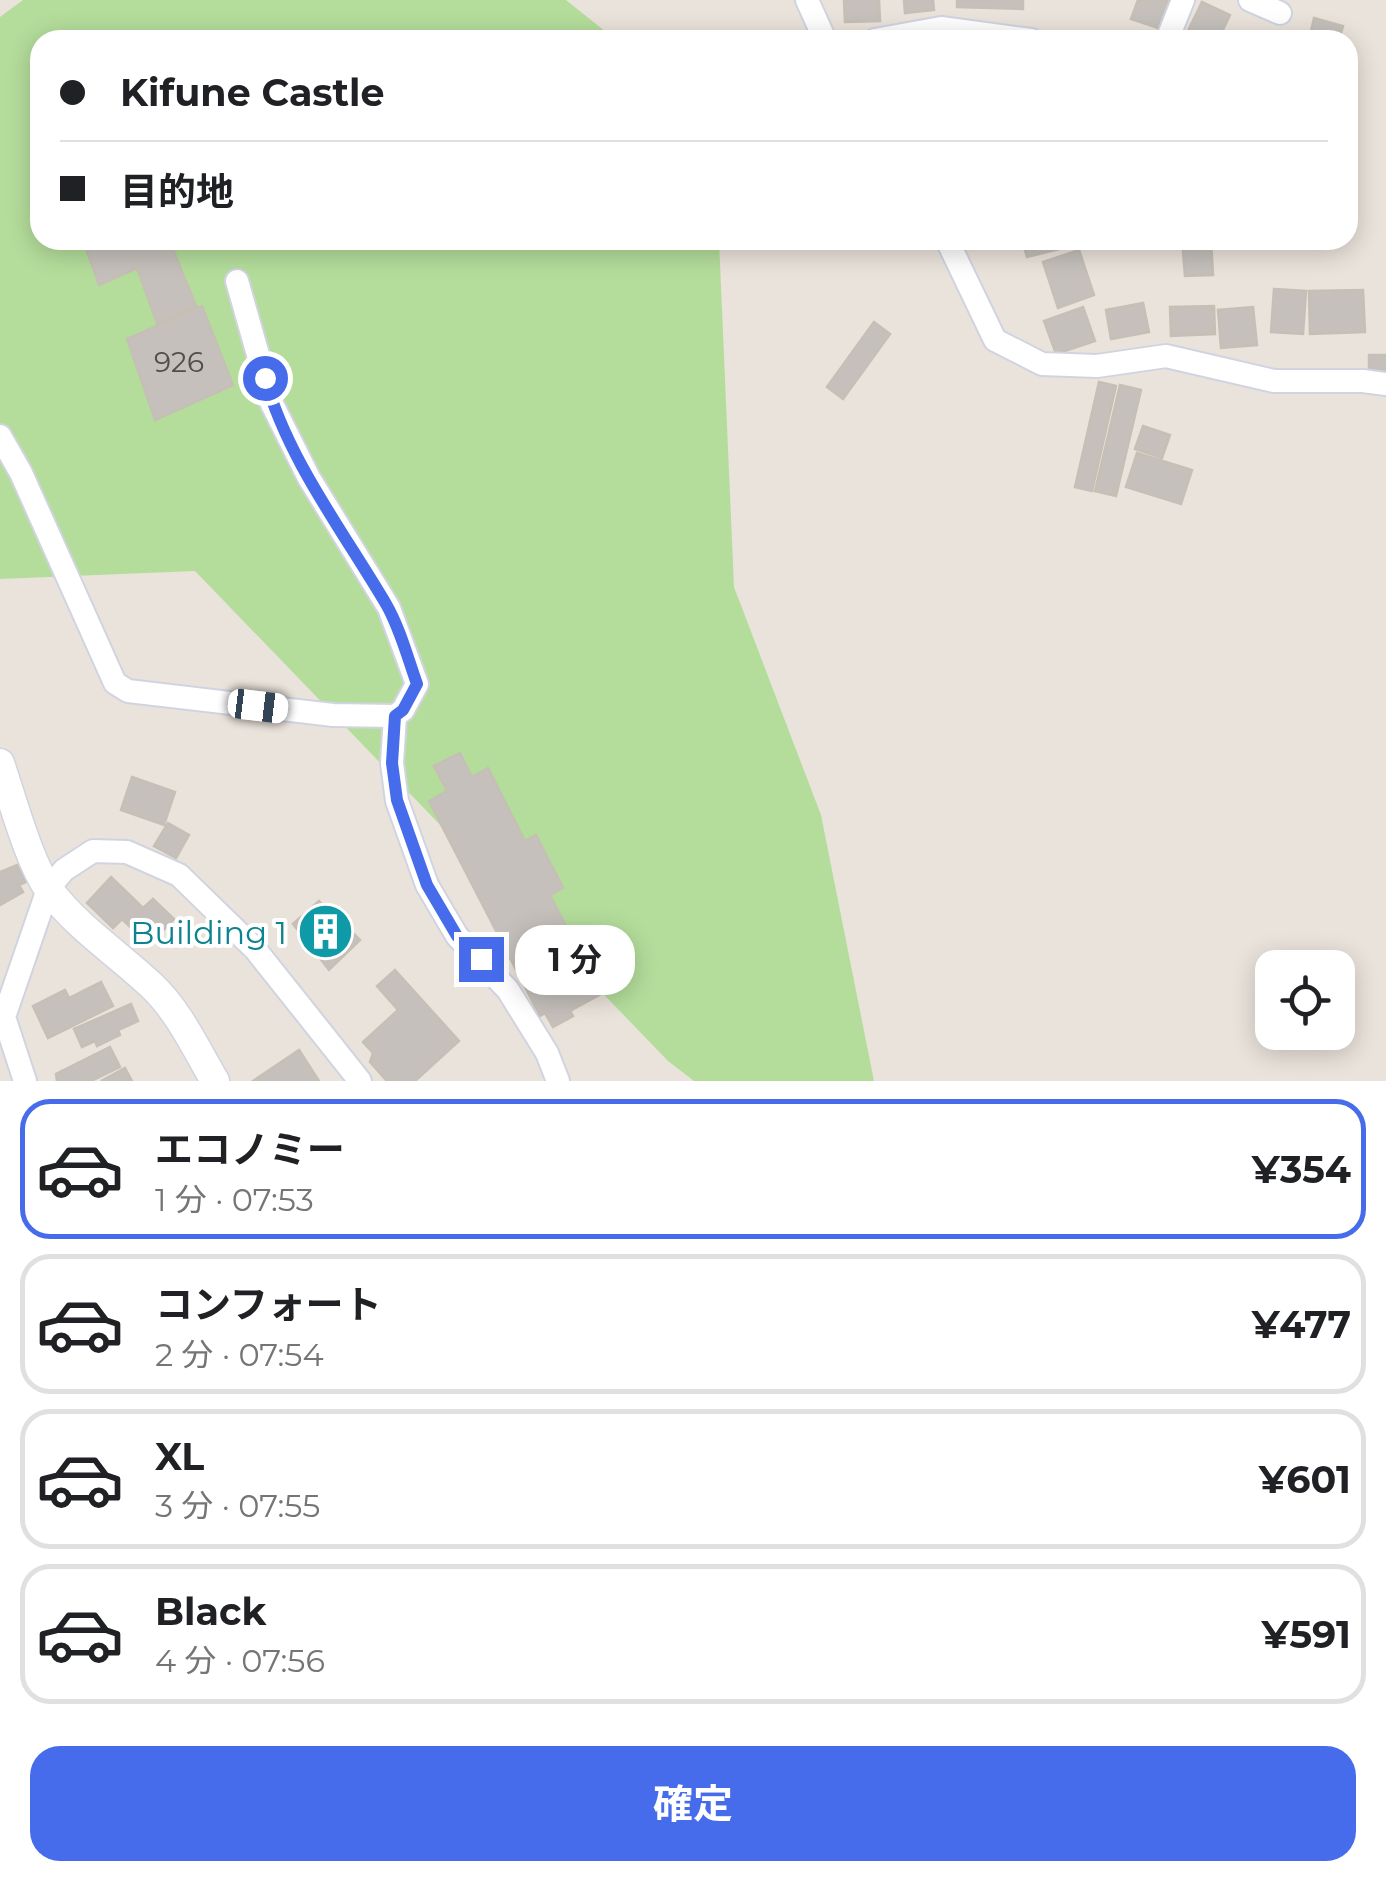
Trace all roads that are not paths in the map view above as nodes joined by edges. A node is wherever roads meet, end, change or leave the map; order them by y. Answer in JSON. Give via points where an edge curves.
{"nodes":[{"id":1,"x":807,"y":0,"type":"edge"},
{"id":2,"x":1182,"y":0,"type":"edge"},
{"id":3,"x":1250,"y":0,"type":"edge"},
{"id":4,"x":1280,"y":14,"type":"dead end"},
{"id":5,"x":820,"y":30,"type":"edge"},
{"id":6,"x":929,"y":30,"type":"edge"},
{"id":7,"x":955,"y":30,"type":"edge"},
{"id":8,"x":1171,"y":30,"type":"edge"},
{"id":9,"x":952,"y":250,"type":"edge"},
{"id":10,"x":237,"y":281,"type":"dead end"},
{"id":11,"x":1386,"y":384,"type":"edge"},
{"id":12,"x":0,"y":436,"type":"edge"},
{"id":13,"x":395,"y":716,"type":"junction"},
{"id":14,"x":0,"y":763,"type":"edge"},
{"id":15,"x":10,"y":828,"type":"edge"},
{"id":16,"x":48,"y":889,"type":"junction"},
{"id":17,"x":2,"y":1018,"type":"edge"},
{"id":18,"x":25,"y":1081,"type":"edge"},
{"id":19,"x":215,"y":1081,"type":"edge"},
{"id":20,"x":360,"y":1081,"type":"edge"},
{"id":21,"x":558,"y":1081,"type":"edge"}],
"edges":[{"from":1,"to":5,"type":"street"},
{"from":2,"to":8,"type":"street"},
{"from":3,"to":4,"type":"street"},
{"from":6,"to":7,"type":"street"},
{"from":9,"to":11,"type":"street","via":[[994,340],[1042,364],[1097,366],[1166,356],[1274,381]]},
{"from":10,"to":13,"type":"street","via":[[272,404],[389,608],[412,669],[417,684]]},
{"from":12,"to":13,"type":"street","via":[[116,682],[128,691]]},
{"from":13,"to":21,"type":"street","via":[[397,800],[427,885],[457,936],[508,990]]},
{"from":14,"to":15,"type":"street"},
{"from":15,"to":16,"type":"street"},
{"from":16,"to":17,"type":"street"},
{"from":16,"to":19,"type":"street","via":[[154,988]]},
{"from":16,"to":20,"type":"street","via":[[92,852],[127,852],[179,875],[255,949]]},
{"from":17,"to":18,"type":"street"}]}
